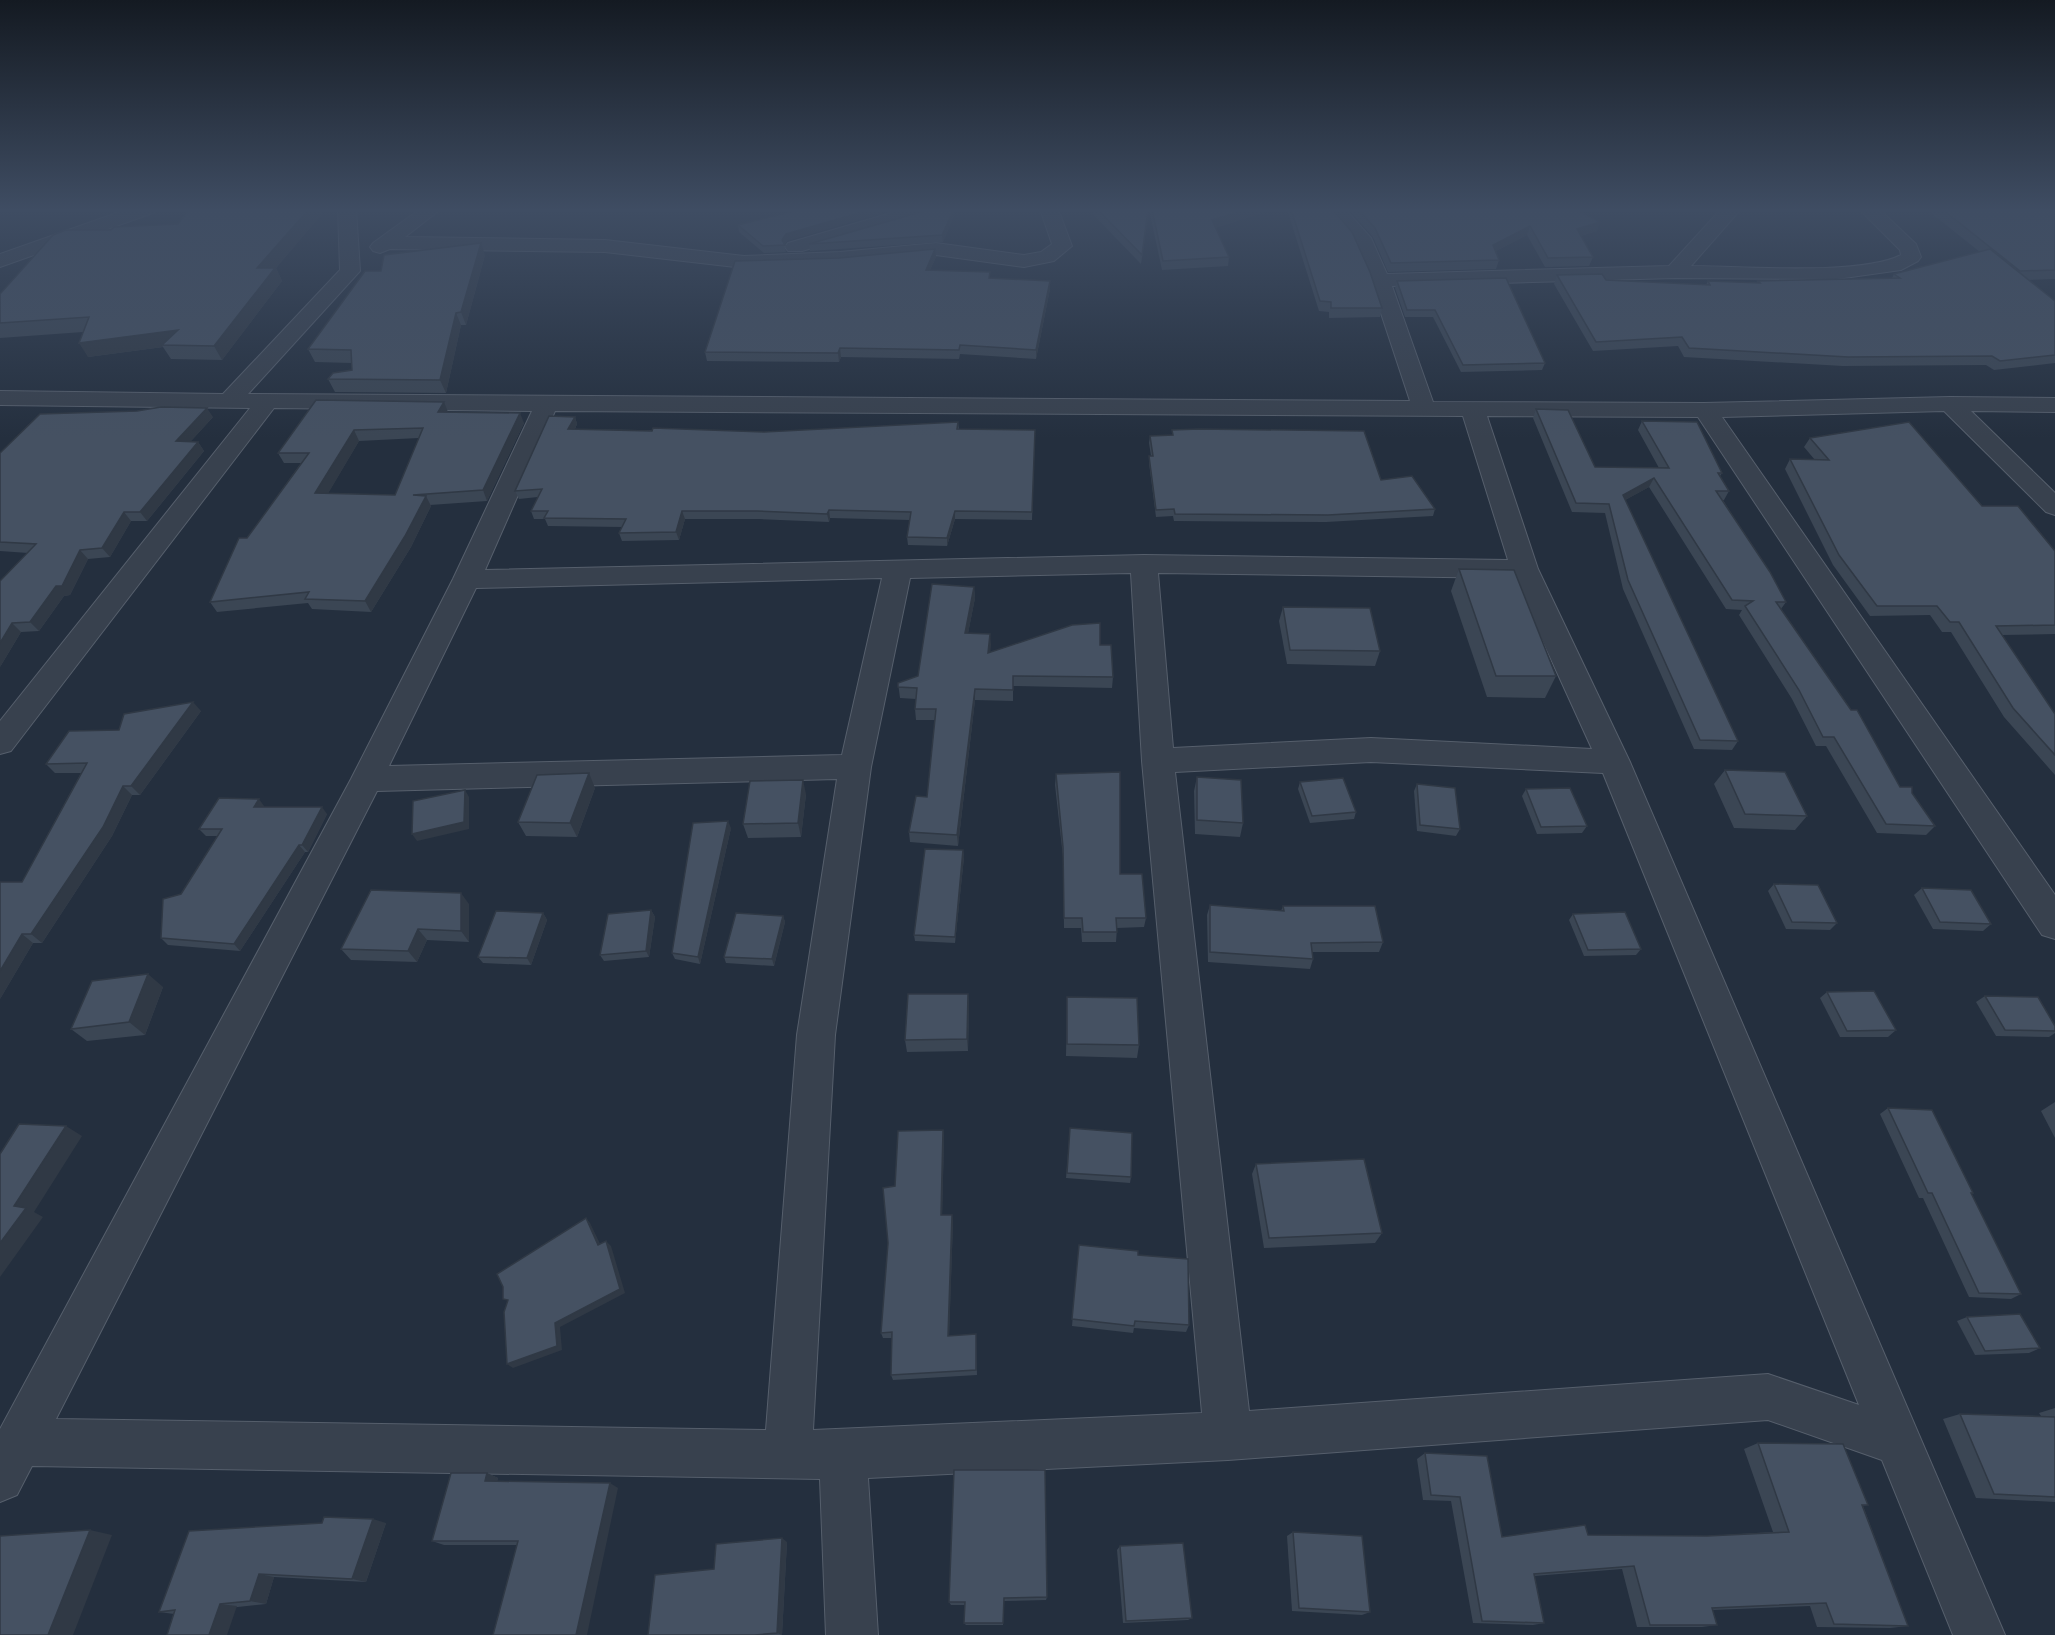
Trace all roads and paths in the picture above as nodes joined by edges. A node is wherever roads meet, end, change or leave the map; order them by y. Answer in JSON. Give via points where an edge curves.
{"nodes":[{"id":1,"x":337,"y":285,"type":"edge"},
{"id":2,"x":1382,"y":285,"type":"edge"},
{"id":3,"x":0,"y":398,"type":"edge"},
{"id":4,"x":25,"y":398,"type":"junction"},
{"id":5,"x":229,"y":401,"type":"junction"},
{"id":6,"x":267,"y":402,"type":"junction"},
{"id":7,"x":547,"y":404,"type":"junction"},
{"id":8,"x":1950,"y":404,"type":"junction"},
{"id":9,"x":2055,"y":405,"type":"edge"},
{"id":10,"x":1472,"y":407,"type":"junction"},
{"id":11,"x":1424,"y":408,"type":"junction"},
{"id":12,"x":1704,"y":410,"type":"junction"},
{"id":13,"x":0,"y":422,"type":"edge"},
{"id":14,"x":2055,"y":507,"type":"edge"},
{"id":15,"x":1144,"y":564,"type":"junction"},
{"id":16,"x":1524,"y":569,"type":"junction"},
{"id":17,"x":898,"y":570,"type":"junction"},
{"id":18,"x":467,"y":579,"type":"junction"},
{"id":19,"x":0,"y":743,"type":"edge"},
{"id":20,"x":1158,"y":761,"type":"junction"},
{"id":21,"x":1614,"y":762,"type":"junction"},
{"id":22,"x":855,"y":767,"type":"junction"},
{"id":23,"x":367,"y":779,"type":"junction"},
{"id":24,"x":2055,"y":924,"type":"edge"},
{"id":25,"x":1228,"y":1436,"type":"junction"},
{"id":26,"x":1899,"y":1442,"type":"junction"},
{"id":27,"x":788,"y":1454,"type":"junction"},
{"id":28,"x":843,"y":1455,"type":"junction"},
{"id":29,"x":10,"y":1460,"type":"edge"},
{"id":30,"x":852,"y":1635,"type":"edge"},
{"id":31,"x":1979,"y":1635,"type":"edge"}],
"edges":[{"from":1,"to":5,"type":"street"},
{"from":2,"to":11,"type":"street"},
{"from":3,"to":4,"type":"street"},
{"from":4,"to":5,"type":"street"},
{"from":4,"to":13,"type":"street"},
{"from":5,"to":6,"type":"street"},
{"from":6,"to":7,"type":"street"},
{"from":6,"to":19,"type":"street"},
{"from":7,"to":11,"type":"street"},
{"from":7,"to":18,"type":"street"},
{"from":8,"to":9,"type":"street"},
{"from":8,"to":12,"type":"street"},
{"from":8,"to":14,"type":"street"},
{"from":10,"to":11,"type":"street"},
{"from":10,"to":12,"type":"street"},
{"from":10,"to":16,"type":"street"},
{"from":12,"to":24,"type":"street"},
{"from":15,"to":16,"type":"street"},
{"from":15,"to":17,"type":"street"},
{"from":15,"to":20,"type":"street"},
{"from":16,"to":21,"type":"street"},
{"from":17,"to":18,"type":"street"},
{"from":17,"to":22,"type":"street"},
{"from":18,"to":23,"type":"street"},
{"from":20,"to":21,"type":"street","via":[[1371,750]]},
{"from":20,"to":25,"type":"street"},
{"from":21,"to":26,"type":"street"},
{"from":22,"to":23,"type":"street"},
{"from":22,"to":27,"type":"street","via":[[816,1035]]},
{"from":23,"to":29,"type":"street"},
{"from":25,"to":26,"type":"street","via":[[1768,1397]]},
{"from":25,"to":28,"type":"street"},
{"from":26,"to":31,"type":"street"},
{"from":27,"to":28,"type":"street"},
{"from":27,"to":29,"type":"street"},
{"from":28,"to":30,"type":"street"}]}
